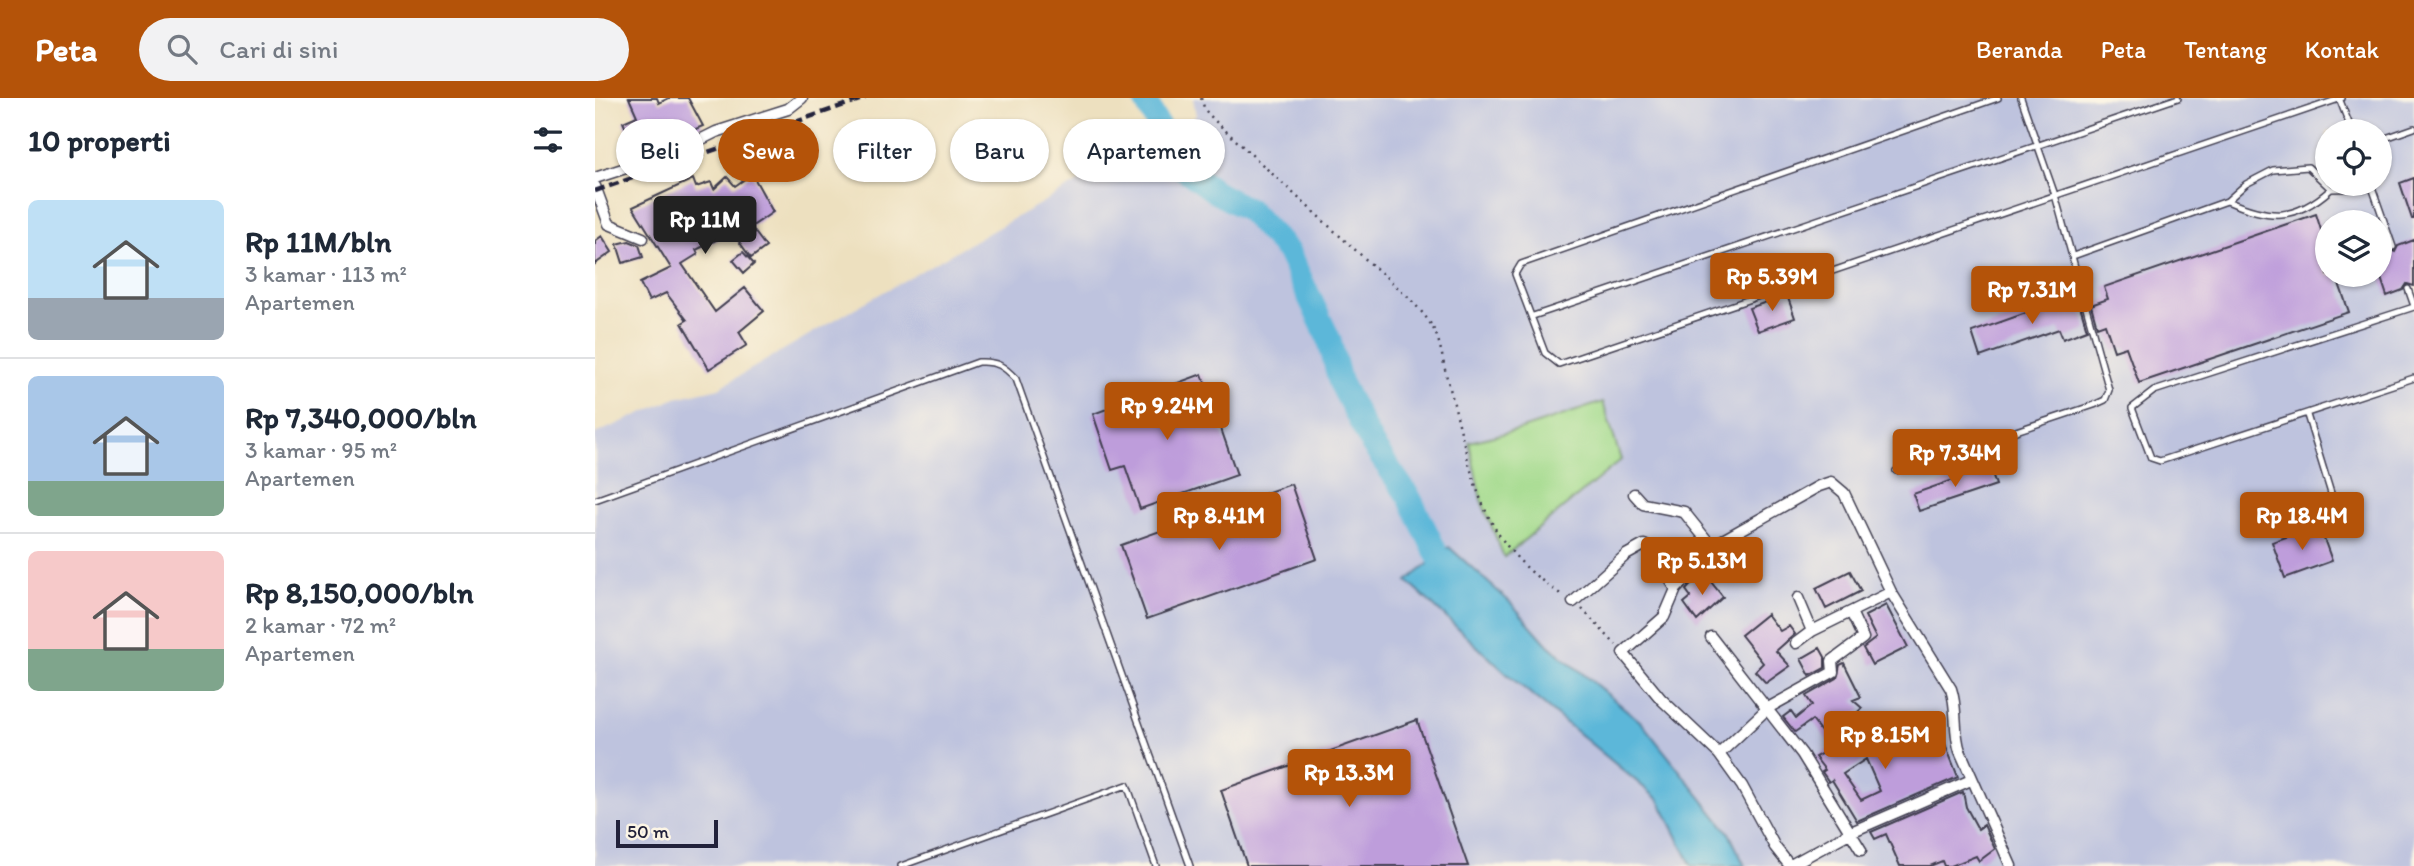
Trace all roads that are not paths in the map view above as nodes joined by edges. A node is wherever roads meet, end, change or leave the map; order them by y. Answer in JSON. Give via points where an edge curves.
{"nodes":[{"id":1,"x":802,"y":98,"type":"edge"},
{"id":2,"x":1998,"y":98,"type":"edge"},
{"id":3,"x":2021,"y":98,"type":"edge"},
{"id":4,"x":2178,"y":98,"type":"edge"},
{"id":5,"x":2340,"y":98,"type":"edge"},
{"id":6,"x":2348,"y":119,"type":"edge"},
{"id":7,"x":2414,"y":128,"type":"edge"},
{"id":8,"x":2392,"y":136,"type":"edge"},
{"id":9,"x":2038,"y":147,"type":"junction"},
{"id":10,"x":2315,"y":170,"type":"edge"},
{"id":11,"x":595,"y":178,"type":"edge"},
{"id":12,"x":595,"y":186,"type":"edge"},
{"id":13,"x":2055,"y":195,"type":"junction"},
{"id":14,"x":2321,"y":196,"type":"edge"},
{"id":15,"x":2375,"y":196,"type":"edge"},
{"id":16,"x":2227,"y":201,"type":"junction"},
{"id":17,"x":642,"y":238,"type":"dead end"},
{"id":18,"x":2393,"y":247,"type":"dead end"},
{"id":19,"x":2073,"y":256,"type":"junction"},
{"id":20,"x":2408,"y":289,"type":"dead end"},
{"id":21,"x":2414,"y":306,"type":"edge"},
{"id":22,"x":1533,"y":316,"type":"junction"},
{"id":23,"x":2414,"y":378,"type":"edge"},
{"id":24,"x":2307,"y":415,"type":"junction"},
{"id":25,"x":1896,"y":471,"type":"dead end"},
{"id":26,"x":1634,"y":494,"type":"dead end"},
{"id":27,"x":595,"y":500,"type":"edge"},
{"id":28,"x":2337,"y":513,"type":"dead end"},
{"id":29,"x":1713,"y":548,"type":"junction"},
{"id":30,"x":1676,"y":589,"type":"junction"},
{"id":31,"x":1891,"y":592,"type":"junction"},
{"id":32,"x":1798,"y":598,"type":"dead end"},
{"id":33,"x":1573,"y":602,"type":"road end"},
{"id":34,"x":1851,"y":612,"type":"junction"},
{"id":35,"x":1812,"y":631,"type":"junction"},
{"id":36,"x":1711,"y":638,"type":"dead end"},
{"id":37,"x":1796,"y":643,"type":"dead end"},
{"id":38,"x":1768,"y":708,"type":"junction"},
{"id":39,"x":1719,"y":754,"type":"junction"},
{"id":40,"x":1971,"y":780,"type":"junction"},
{"id":41,"x":1851,"y":832,"type":"junction"},
{"id":42,"x":1861,"y":850,"type":"dead end"},
{"id":43,"x":901,"y":866,"type":"edge"},
{"id":44,"x":1156,"y":866,"type":"edge"},
{"id":45,"x":1190,"y":866,"type":"edge"},
{"id":46,"x":1790,"y":866,"type":"edge"},
{"id":47,"x":2011,"y":866,"type":"edge"}],
"edges":[{"from":1,"to":11,"type":"street","via":[[788,109]]},
{"from":2,"to":22,"type":"lane","via":[[1521,264],[1515,274]]},
{"from":3,"to":9,"type":"lane"},
{"from":4,"to":9,"type":"lane"},
{"from":5,"to":6,"type":"lane"},
{"from":5,"to":13,"type":"lane"},
{"from":7,"to":8,"type":"lane"},
{"from":9,"to":13,"type":"lane"},
{"from":9,"to":22,"type":"lane"},
{"from":10,"to":16,"type":"lane","via":[[2287,166],[2259,175]]},
{"from":12,"to":17,"type":"street","via":[[609,225]]},
{"from":13,"to":19,"type":"lane"},
{"from":13,"to":22,"type":"lane","via":[[1559,364],[1545,353]]},
{"from":14,"to":16,"type":"lane","via":[[2280,216],[2260,215]]},
{"from":15,"to":18,"type":"lane"},
{"from":16,"to":19,"type":"lane"},
{"from":19,"to":25,"type":"lane","via":[[2108,379],[2105,400]]},
{"from":20,"to":21,"type":"lane"},
{"from":21,"to":24,"type":"lane","via":[[2154,391],[2132,408],[2154,461]]},
{"from":23,"to":24,"type":"lane"},
{"from":24,"to":28,"type":"lane"},
{"from":26,"to":29,"type":"street","via":[[1649,506],[1684,512]]},
{"from":27,"to":45,"type":"lane","via":[[978,362],[1005,366],[1016,379]]},
{"from":29,"to":30,"type":"street"},
{"from":29,"to":31,"type":"street","via":[[1819,486],[1835,483],[1852,508]]},
{"from":30,"to":33,"type":"street","via":[[1644,545]]},
{"from":30,"to":39,"type":"street","via":[[1668,613],[1623,653],[1661,699]]},
{"from":31,"to":34,"type":"street"},
{"from":31,"to":40,"type":"street","via":[[1951,689],[1955,736]]},
{"from":32,"to":35,"type":"street"},
{"from":34,"to":35,"type":"street"},
{"from":34,"to":38,"type":"street","via":[[1862,633],[1861,642],[1832,661],[1833,673]]},
{"from":35,"to":37,"type":"street"},
{"from":36,"to":38,"type":"street"},
{"from":38,"to":39,"type":"street"},
{"from":38,"to":41,"type":"street"},
{"from":39,"to":46,"type":"street"},
{"from":40,"to":41,"type":"street"},
{"from":40,"to":47,"type":"street"},
{"from":41,"to":42,"type":"street"},
{"from":41,"to":46,"type":"street"},
{"from":43,"to":44,"type":"lane","via":[[1127,785]]}]}
